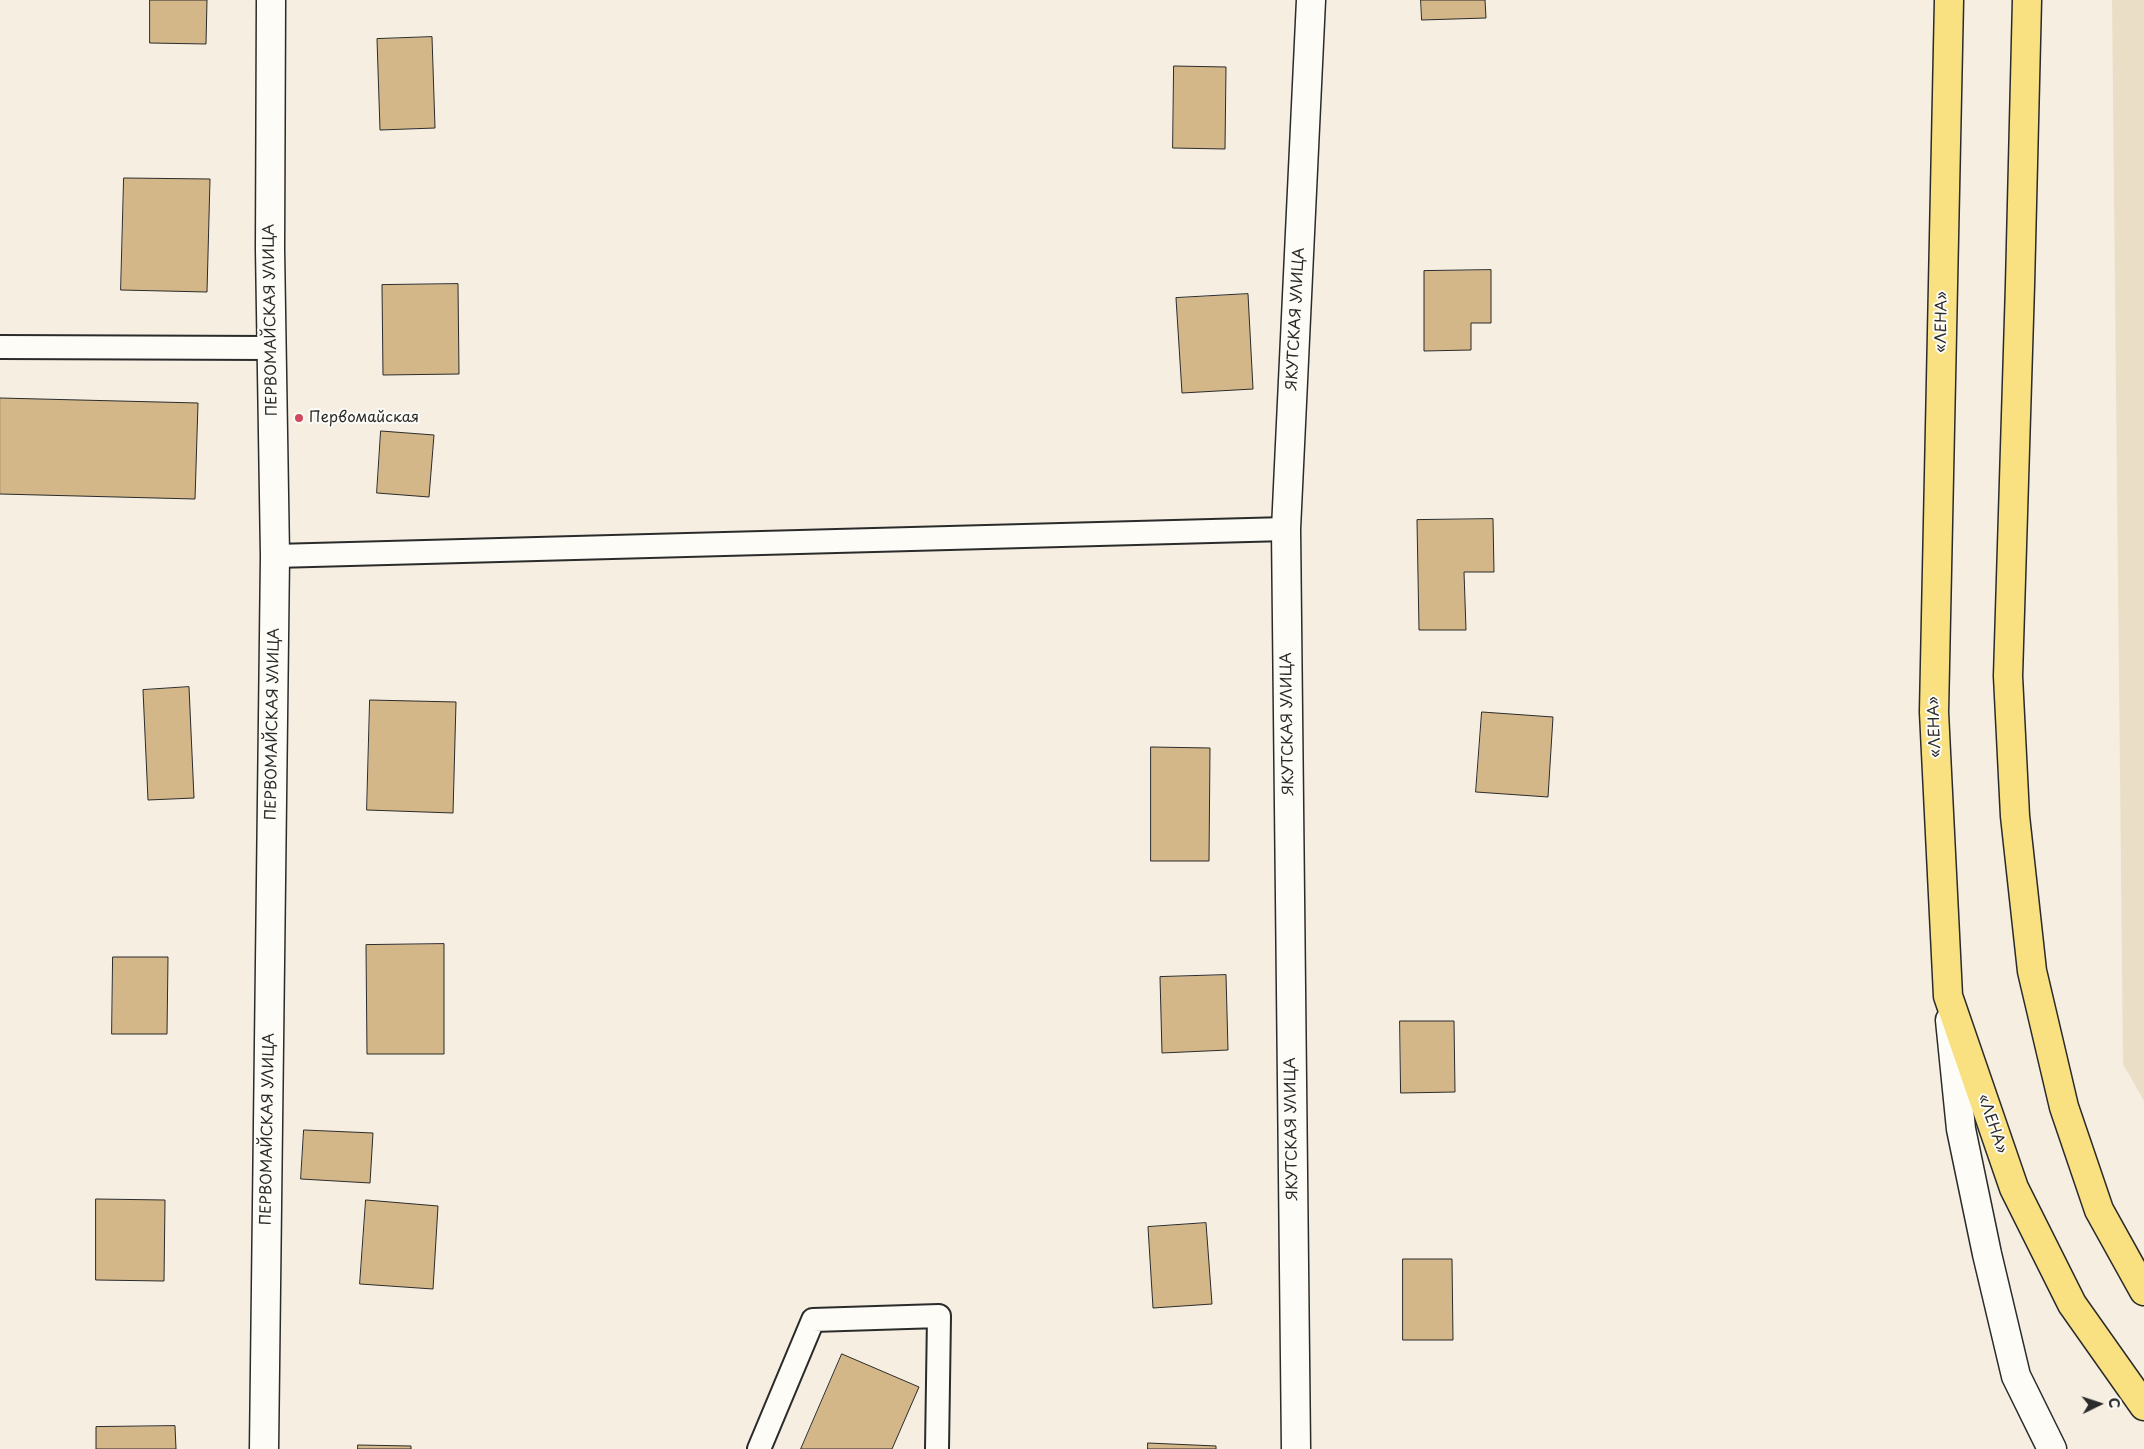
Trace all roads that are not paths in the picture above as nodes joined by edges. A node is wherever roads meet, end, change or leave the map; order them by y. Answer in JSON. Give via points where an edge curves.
{"nodes":[{"id":1,"x":270,"y":0,"type":"edge"},
{"id":2,"x":1311,"y":0,"type":"edge"},
{"id":3,"x":1949,"y":0,"type":"edge"},
{"id":4,"x":2027,"y":0,"type":"edge"},
{"id":5,"x":0,"y":346,"type":"edge"},
{"id":6,"x":271,"y":348,"type":"junction"},
{"id":7,"x":1286,"y":529,"type":"junction"},
{"id":8,"x":275,"y":556,"type":"junction"},
{"id":9,"x":1948,"y":996,"type":"junction"},
{"id":10,"x":2144,"y":1291,"type":"edge"},
{"id":11,"x":2144,"y":1406,"type":"edge"},
{"id":12,"x":264,"y":1449,"type":"edge"},
{"id":13,"x":759,"y":1449,"type":"edge"},
{"id":14,"x":937,"y":1449,"type":"edge"},
{"id":15,"x":1296,"y":1449,"type":"edge"},
{"id":16,"x":2052,"y":1449,"type":"edge"}],
"edges":[{"from":1,"to":6,"type":"street","name":"ПЕРВОМАЙСКАЯ УЛИЦА"},
{"from":2,"to":7,"type":"street","name":"ЯКУТСКАЯ УЛИЦА"},
{"from":3,"to":9,"type":"highway","name":"«ЛЕНА»","via":[[1934,712]]},
{"from":4,"to":10,"type":"highway","via":[[2008,676],[2015,816],[2032,971],[2064,1107],[2099,1210]]},
{"from":5,"to":6,"type":"lane"},
{"from":6,"to":8,"type":"street","name":"ПЕРВОМАЙСКАЯ УЛИЦА"},
{"from":7,"to":8,"type":"lane"},
{"from":7,"to":15,"type":"street","name":"ЯКУТСКАЯ УЛИЦА"},
{"from":8,"to":12,"type":"street","name":"ПЕРВОМАЙСКАЯ УЛИЦА"},
{"from":9,"to":11,"type":"highway","name":"«ЛЕНА»","via":[[2014,1188],[2072,1304]]},
{"from":9,"to":16,"type":"street","via":[[1961,1129],[1986,1254],[2016,1376]]},
{"from":13,"to":14,"type":"lane","via":[[813,1320],[939,1316]]}]}
